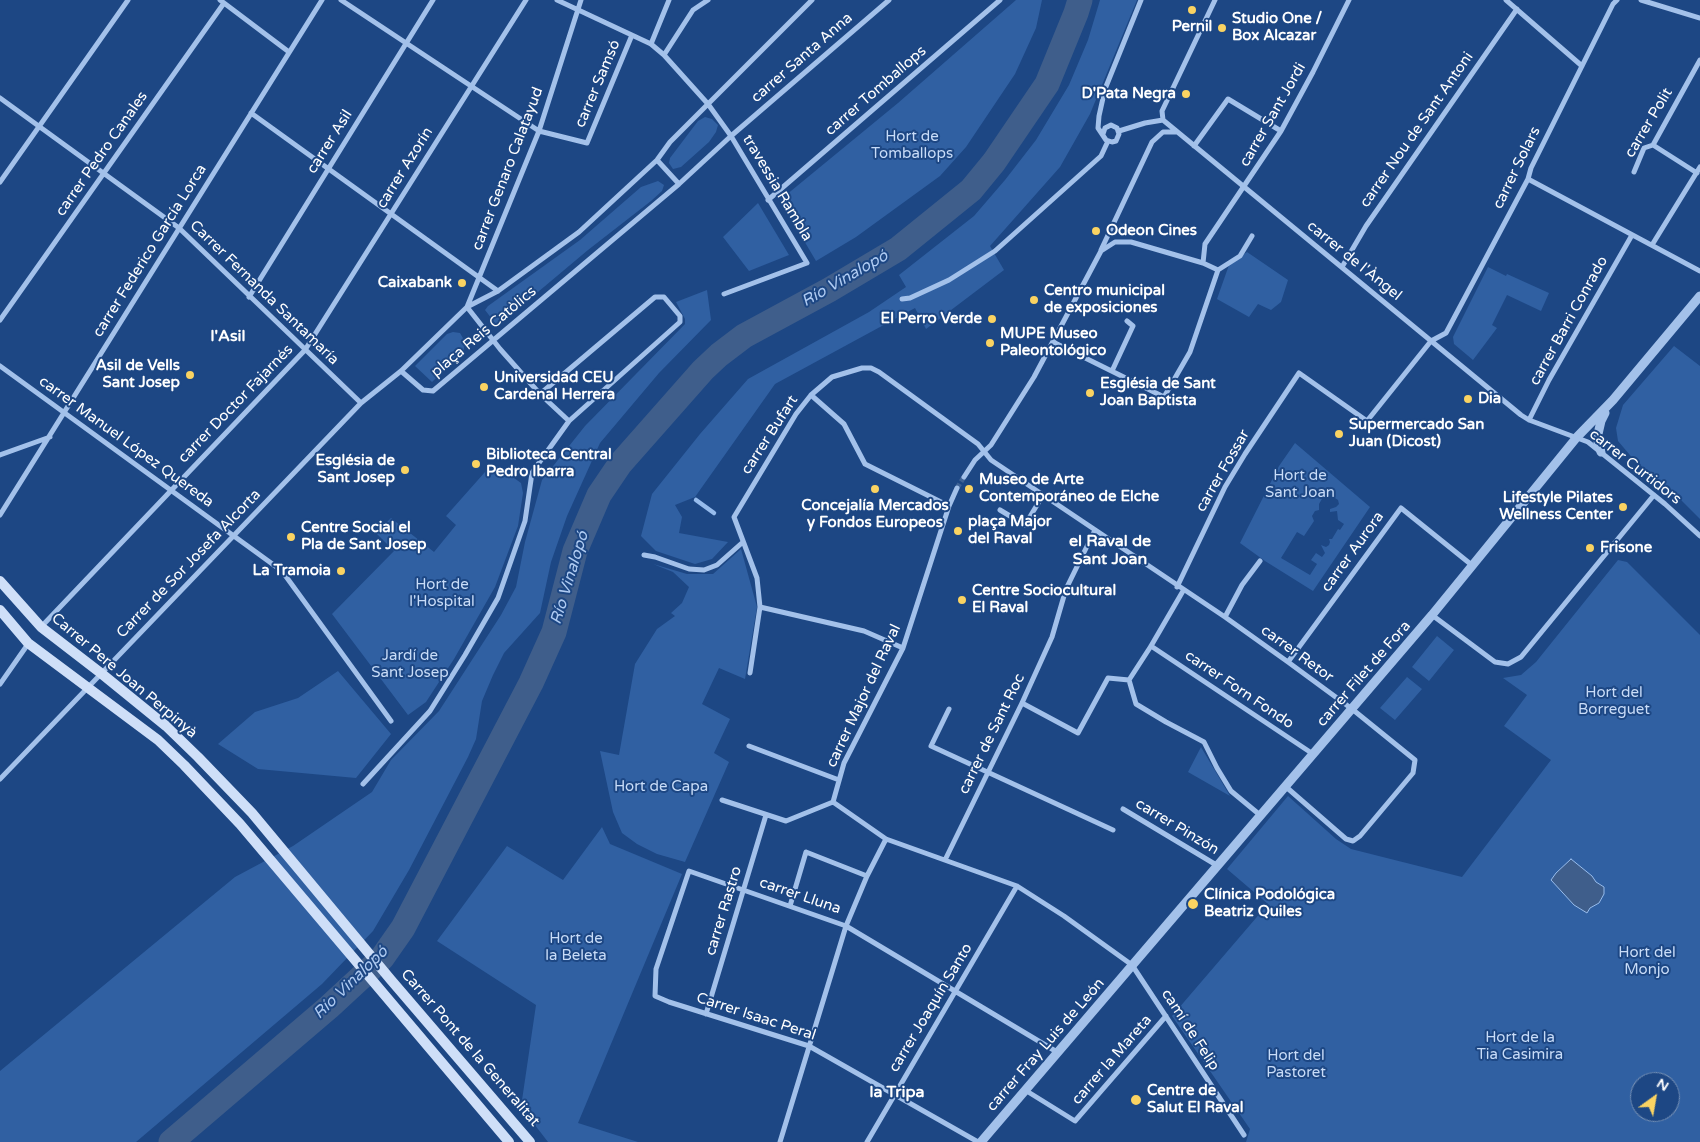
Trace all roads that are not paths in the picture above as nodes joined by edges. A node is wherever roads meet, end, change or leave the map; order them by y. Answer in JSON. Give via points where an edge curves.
{"nodes":[{"id":1,"x":128,"y":0,"type":"edge"},
{"id":2,"x":322,"y":0,"type":"edge"},
{"id":3,"x":341,"y":0,"type":"edge"},
{"id":4,"x":433,"y":0,"type":"edge"},
{"id":5,"x":526,"y":0,"type":"edge"},
{"id":6,"x":557,"y":0,"type":"edge"},
{"id":7,"x":581,"y":0,"type":"edge"},
{"id":8,"x":669,"y":0,"type":"edge"},
{"id":9,"x":708,"y":0,"type":"edge"},
{"id":10,"x":812,"y":0,"type":"edge"},
{"id":11,"x":889,"y":0,"type":"edge"},
{"id":12,"x":1000,"y":0,"type":"edge"},
{"id":13,"x":1141,"y":0,"type":"edge"},
{"id":14,"x":1215,"y":0,"type":"edge"},
{"id":15,"x":1349,"y":0,"type":"edge"},
{"id":16,"x":1506,"y":0,"type":"edge"},
{"id":17,"x":1617,"y":0,"type":"edge"},
{"id":18,"x":1641,"y":0,"type":"edge"},
{"id":19,"x":222,"y":2,"type":"edge"},
{"id":20,"x":1517,"y":9,"type":"junction"},
{"id":21,"x":578,"y":10,"type":"junction"},
{"id":22,"x":1700,"y":18,"type":"edge"},
{"id":23,"x":632,"y":35,"type":"junction"},
{"id":24,"x":406,"y":43,"type":"junction"},
{"id":25,"x":651,"y":44,"type":"junction"},
{"id":26,"x":289,"y":52,"type":"junction"},
{"id":27,"x":664,"y":55,"type":"junction"},
{"id":28,"x":1700,"y":60,"type":"edge"},
{"id":29,"x":1582,"y":66,"type":"junction"},
{"id":30,"x":471,"y":86,"type":"junction"},
{"id":31,"x":0,"y":98,"type":"edge"},
{"id":32,"x":708,"y":104,"type":"junction"},
{"id":33,"x":251,"y":113,"type":"junction"},
{"id":34,"x":1099,"y":116,"type":"junction"},
{"id":35,"x":1163,"y":120,"type":"junction"},
{"id":36,"x":1111,"y":126,"type":"junction"},
{"id":37,"x":39,"y":127,"type":"junction"},
{"id":38,"x":539,"y":131,"type":"junction"},
{"id":39,"x":1119,"y":131,"type":"junction"},
{"id":40,"x":1281,"y":131,"type":"junction"},
{"id":41,"x":1176,"y":132,"type":"junction"},
{"id":42,"x":1103,"y":134,"type":"junction"},
{"id":43,"x":731,"y":136,"type":"junction"},
{"id":44,"x":1108,"y":141,"type":"junction"},
{"id":45,"x":1653,"y":145,"type":"junction"},
{"id":46,"x":1194,"y":146,"type":"junction"},
{"id":47,"x":657,"y":160,"type":"junction"},
{"id":48,"x":1700,"y":167,"type":"edge"},
{"id":49,"x":328,"y":168,"type":"junction"},
{"id":50,"x":1634,"y":172,"type":"dead end"},
{"id":51,"x":1697,"y":173,"type":"junction"},
{"id":52,"x":104,"y":174,"type":"junction"},
{"id":53,"x":1528,"y":179,"type":"junction"},
{"id":54,"x":0,"y":182,"type":"edge"},
{"id":55,"x":679,"y":184,"type":"junction"},
{"id":56,"x":1244,"y":187,"type":"junction"},
{"id":57,"x":768,"y":200,"type":"junction"},
{"id":58,"x":391,"y":214,"type":"junction"},
{"id":59,"x":179,"y":228,"type":"junction"},
{"id":60,"x":1632,"y":235,"type":"junction"},
{"id":61,"x":1252,"y":236,"type":"dead end"},
{"id":62,"x":1652,"y":245,"type":"junction"},
{"id":63,"x":1101,"y":251,"type":"junction"},
{"id":64,"x":1202,"y":263,"type":"junction"},
{"id":65,"x":1342,"y":267,"type":"junction"},
{"id":66,"x":1218,"y":270,"type":"junction"},
{"id":67,"x":1700,"y":271,"type":"edge"},
{"id":68,"x":479,"y":277,"type":"junction"},
{"id":69,"x":498,"y":291,"type":"junction"},
{"id":70,"x":724,"y":294,"type":"dead end"},
{"id":71,"x":248,"y":296,"type":"junction"},
{"id":72,"x":1700,"y":296,"type":"edge"},
{"id":73,"x":902,"y":299,"type":"dead end"},
{"id":74,"x":467,"y":307,"type":"junction"},
{"id":75,"x":0,"y":320,"type":"edge"},
{"id":76,"x":1127,"y":321,"type":"dead end"},
{"id":77,"x":493,"y":340,"type":"junction"},
{"id":78,"x":1431,"y":340,"type":"junction"},
{"id":79,"x":1053,"y":342,"type":"junction"},
{"id":80,"x":305,"y":350,"type":"junction"},
{"id":81,"x":0,"y":366,"type":"edge"},
{"id":82,"x":401,"y":371,"type":"junction"},
{"id":83,"x":1112,"y":371,"type":"junction"},
{"id":84,"x":1299,"y":373,"type":"joint"},
{"id":85,"x":540,"y":394,"type":"junction"},
{"id":86,"x":811,"y":395,"type":"junction"},
{"id":87,"x":1613,"y":400,"type":"junction"},
{"id":88,"x":361,"y":403,"type":"junction"},
{"id":89,"x":64,"y":413,"type":"junction"},
{"id":90,"x":1529,"y":420,"type":"junction"},
{"id":91,"x":569,"y":421,"type":"junction"},
{"id":92,"x":50,"y":436,"type":"junction"},
{"id":93,"x":1576,"y":437,"type":"junction"},
{"id":94,"x":985,"y":451,"type":"junction"},
{"id":95,"x":1601,"y":452,"type":"junction"},
{"id":96,"x":0,"y":456,"type":"edge"},
{"id":97,"x":964,"y":477,"type":"tunnel mouth"},
{"id":98,"x":957,"y":488,"type":"tunnel mouth"},
{"id":99,"x":170,"y":490,"type":"junction"},
{"id":100,"x":1044,"y":495,"type":"junction"},
{"id":101,"x":1654,"y":496,"type":"junction"},
{"id":102,"x":949,"y":506,"type":"junction"},
{"id":103,"x":1000,"y":510,"type":"dead end"},
{"id":104,"x":0,"y":515,"type":"edge"},
{"id":105,"x":1095,"y":530,"type":"junction"},
{"id":106,"x":234,"y":536,"type":"junction"},
{"id":107,"x":1700,"y":536,"type":"edge"},
{"id":108,"x":743,"y":542,"type":"junction"},
{"id":109,"x":644,"y":555,"type":"dead end"},
{"id":110,"x":1260,"y":561,"type":"dead end"},
{"id":111,"x":1473,"y":566,"type":"junction"},
{"id":112,"x":0,"y":581,"type":"edge"},
{"id":113,"x":1177,"y":587,"type":"junction"},
{"id":114,"x":1184,"y":591,"type":"junction"},
{"id":115,"x":760,"y":607,"type":"junction"},
{"id":116,"x":0,"y":610,"type":"edge"},
{"id":117,"x":1432,"y":615,"type":"junction"},
{"id":118,"x":1225,"y":618,"type":"junction"},
{"id":119,"x":41,"y":627,"type":"junction"},
{"id":120,"x":28,"y":643,"type":"junction"},
{"id":121,"x":1151,"y":646,"type":"junction"},
{"id":122,"x":903,"y":648,"type":"junction"},
{"id":123,"x":1288,"y":662,"type":"junction"},
{"id":124,"x":750,"y":673,"type":"dead end"},
{"id":125,"x":102,"y":674,"type":"junction"},
{"id":126,"x":1129,"y":680,"type":"junction"},
{"id":127,"x":0,"y":684,"type":"edge"},
{"id":128,"x":87,"y":689,"type":"junction"},
{"id":129,"x":1022,"y":703,"type":"junction"},
{"id":130,"x":1352,"y":708,"type":"junction"},
{"id":131,"x":949,"y":709,"type":"dead end"},
{"id":132,"x":391,"y":721,"type":"dead end"},
{"id":133,"x":749,"y":746,"type":"dead end"},
{"id":134,"x":1313,"y":754,"type":"junction"},
{"id":135,"x":988,"y":773,"type":"junction"},
{"id":136,"x":0,"y":779,"type":"edge"},
{"id":137,"x":839,"y":780,"type":"junction"},
{"id":138,"x":363,"y":784,"type":"dead end"},
{"id":139,"x":1285,"y":786,"type":"junction"},
{"id":140,"x":722,"y":800,"type":"dead end"},
{"id":141,"x":833,"y":802,"type":"junction"},
{"id":142,"x":1124,"y":809,"type":"dead end"},
{"id":143,"x":252,"y":813,"type":"joint"},
{"id":144,"x":766,"y":815,"type":"junction"},
{"id":145,"x":1260,"y":815,"type":"junction"},
{"id":146,"x":240,"y":824,"type":"joint"},
{"id":147,"x":1113,"y":830,"type":"dead end"},
{"id":148,"x":886,"y":839,"type":"junction"},
{"id":149,"x":945,"y":860,"type":"junction"},
{"id":150,"x":1218,"y":866,"type":"junction"},
{"id":151,"x":867,"y":876,"type":"junction"},
{"id":152,"x":1017,"y":886,"type":"junction"},
{"id":153,"x":744,"y":890,"type":"junction"},
{"id":154,"x":790,"y":906,"type":"junction"},
{"id":155,"x":846,"y":926,"type":"junction"},
{"id":156,"x":1132,"y":965,"type":"junction"},
{"id":157,"x":955,"y":992,"type":"junction"},
{"id":158,"x":655,"y":996,"type":"joint"},
{"id":159,"x":706,"y":1014,"type":"junction"},
{"id":160,"x":1166,"y":1016,"type":"junction"},
{"id":161,"x":809,"y":1046,"type":"junction"},
{"id":162,"x":1057,"y":1052,"type":"junction"},
{"id":163,"x":1025,"y":1090,"type":"junction"},
{"id":164,"x":894,"y":1094,"type":"junction"},
{"id":165,"x":1244,"y":1135,"type":"dead end"},
{"id":166,"x":509,"y":1142,"type":"edge"},
{"id":167,"x":530,"y":1142,"type":"edge"},
{"id":168,"x":780,"y":1142,"type":"edge"},
{"id":169,"x":866,"y":1142,"type":"edge"},
{"id":170,"x":979,"y":1142,"type":"edge"}],
"edges":[{"from":1,"to":37,"type":"street"},
{"from":2,"to":26,"type":"street","name":"carrer Federico García Lorca"},
{"from":3,"to":24,"type":"street"},
{"from":4,"to":24,"type":"street","name":"carrer Asil"},
{"from":5,"to":30,"type":"street","name":"carrer Azorín"},
{"from":6,"to":21,"type":"street","name":"travessia Rambla"},
{"from":7,"to":21,"type":"street","name":"carrer Genaro Calatayud"},
{"from":8,"to":25,"type":"street"},
{"from":9,"to":27,"type":"street","via":[[693,10]]},
{"from":10,"to":32,"type":"street","name":"plaça Reis Catòlics"},
{"from":11,"to":43,"type":"street","name":"carrer Santa Anna"},
{"from":12,"to":57,"type":"street","name":"carrer Tomballops"},
{"from":13,"to":34,"type":"street","via":[[1105,88]]},
{"from":14,"to":35,"type":"street","via":[[1162,111]]},
{"from":15,"to":40,"type":"street","name":"carrer Sant Jordi"},
{"from":16,"to":20,"type":"street"},
{"from":17,"to":29,"type":"street","name":"carrer Solars"},
{"from":18,"to":22,"type":"street"},
{"from":19,"to":26,"type":"street"},
{"from":19,"to":52,"type":"street","name":"carrer Pedro Canales"},
{"from":20,"to":29,"type":"street"},
{"from":20,"to":65,"type":"street","name":"carrer Nou de Sant Antoni","via":[[1366,226]]},
{"from":21,"to":23,"type":"street","name":"travessia Rambla"},
{"from":21,"to":38,"type":"street","name":"carrer Genaro Calatayud"},
{"from":23,"to":25,"type":"street","name":"travessia Rambla"},
{"from":23,"to":38,"type":"street","name":"carrer Samsó","via":[[586,143]]},
{"from":24,"to":30,"type":"street"},
{"from":24,"to":49,"type":"street","name":"carrer Asil"},
{"from":25,"to":27,"type":"street","name":"travessia Rambla"},
{"from":26,"to":33,"type":"street","name":"carrer Federico García Lorca"},
{"from":27,"to":32,"type":"street","name":"travessia Rambla"},
{"from":28,"to":45,"type":"street","name":"carrer Polit"},
{"from":29,"to":53,"type":"street","name":"carrer Solars"},
{"from":30,"to":38,"type":"street"},
{"from":30,"to":58,"type":"street","name":"carrer Azorín"},
{"from":31,"to":37,"type":"street","name":"Carrer Fernanda Santamaría"},
{"from":32,"to":43,"type":"street","name":"travessia Rambla"},
{"from":32,"to":47,"type":"street","name":"plaça Reis Catòlics","via":[[670,142]]},
{"from":33,"to":49,"type":"street"},
{"from":33,"to":59,"type":"street","name":"carrer Federico García Lorca"},
{"from":34,"to":36,"type":"street"},
{"from":34,"to":42,"type":"street","via":[[1098,128]]},
{"from":35,"to":39,"type":"street"},
{"from":35,"to":41,"type":"street","name":"carrer de l'Àngel"},
{"from":36,"to":39,"type":"street"},
{"from":36,"to":42,"type":"street","via":[[1105,128]]},
{"from":37,"to":52,"type":"street","name":"Carrer Fernanda Santamaría"},
{"from":37,"to":54,"type":"street"},
{"from":38,"to":68,"type":"street","name":"carrer Genaro Calatayud"},
{"from":39,"to":44,"type":"street","via":[[1116,140]]},
{"from":40,"to":46,"type":"street","via":[[1228,99]]},
{"from":40,"to":56,"type":"street","name":"carrer Sant Jordi"},
{"from":41,"to":46,"type":"street","name":"carrer de l'Àngel"},
{"from":41,"to":63,"type":"street","via":[[1163,132],[1152,142]]},
{"from":42,"to":44,"type":"street"},
{"from":43,"to":55,"type":"street","name":"plaça Reis Catòlics"},
{"from":43,"to":57,"type":"street","name":"travessia Rambla"},
{"from":44,"to":73,"type":"street","via":[[1101,156],[995,251],[949,280]]},
{"from":45,"to":50,"type":"street","name":"carrer Polit","via":[[1644,148]]},
{"from":45,"to":51,"type":"street"},
{"from":46,"to":56,"type":"street","name":"carrer de l'Àngel"},
{"from":47,"to":55,"type":"street"},
{"from":47,"to":69,"type":"street","name":"plaça Reis Catòlics","via":[[579,232]]},
{"from":48,"to":51,"type":"street"},
{"from":49,"to":58,"type":"street"},
{"from":49,"to":71,"type":"street","name":"carrer Asil"},
{"from":51,"to":62,"type":"street"},
{"from":52,"to":59,"type":"street","name":"Carrer Fernanda Santamaría"},
{"from":52,"to":75,"type":"street","name":"carrer Pedro Canales"},
{"from":53,"to":60,"type":"street"},
{"from":53,"to":78,"type":"street","name":"carrer Solars","via":[[1446,333]]},
{"from":55,"to":77,"type":"street","name":"plaça Reis Catòlics"},
{"from":56,"to":64,"type":"street","name":"carrer Sant Jordi","via":[[1205,244]]},
{"from":56,"to":65,"type":"street","name":"carrer de l'Àngel"},
{"from":57,"to":70,"type":"street","name":"travessia Rambla","via":[[806,263]]},
{"from":58,"to":68,"type":"street"},
{"from":58,"to":80,"type":"street","name":"carrer Azorín"},
{"from":59,"to":71,"type":"street","name":"Carrer Fernanda Santamaría"},
{"from":59,"to":89,"type":"street","name":"carrer Federico García Lorca"},
{"from":60,"to":62,"type":"street"},
{"from":60,"to":90,"type":"street","name":"carrer Barri Conrado"},
{"from":61,"to":66,"type":"street","via":[[1240,256]]},
{"from":62,"to":67,"type":"street"},
{"from":63,"to":64,"type":"street","via":[[1115,242],[1131,242]]},
{"from":63,"to":79,"type":"street"},
{"from":64,"to":66,"type":"street"},
{"from":65,"to":78,"type":"street","name":"carrer de l'Àngel"},
{"from":66,"to":83,"type":"street","via":[[1190,352],[1164,397]]},
{"from":68,"to":69,"type":"street"},
{"from":68,"to":74,"type":"street","name":"carrer Genaro Calatayud"},
{"from":69,"to":74,"type":"street","name":"plaça Reis Catòlics"},
{"from":71,"to":80,"type":"street","name":"Carrer Fernanda Santamaría"},
{"from":72,"to":87,"type":"street","name":"carrer Filet de Fora"},
{"from":74,"to":77,"type":"street"},
{"from":74,"to":82,"type":"street","name":"plaça Reis Catòlics"},
{"from":76,"to":83,"type":"street","via":[[1133,326]]},
{"from":77,"to":82,"type":"street","name":"plaça Reis Catòlics","via":[[433,391],[423,390]]},
{"from":77,"to":85,"type":"street"},
{"from":78,"to":84,"type":"street","name":"carrer Solars","via":[[1367,421]]},
{"from":78,"to":90,"type":"street","name":"carrer de l'Àngel"},
{"from":79,"to":83,"type":"street"},
{"from":79,"to":94,"type":"street"},
{"from":80,"to":88,"type":"street","name":"Carrer Fernanda Santamaría"},
{"from":80,"to":99,"type":"street","name":"carrer Doctor Fajarnés"},
{"from":81,"to":89,"type":"street","name":"carrer Manuel López Quereda"},
{"from":82,"to":88,"type":"street","name":"Carrer de Sor Josefa Alcorta"},
{"from":84,"to":113,"type":"street","name":"carrer Fossar","via":[[1225,487]]},
{"from":85,"to":91,"type":"street"},
{"from":85,"to":91,"type":"street","via":[[655,297],[664,297],[680,316],[680,322]]},
{"from":86,"to":94,"type":"street","name":"carrer Bufart","via":[[832,377],[871,368]]},
{"from":86,"to":102,"type":"street","via":[[844,424],[865,464]]},
{"from":86,"to":108,"type":"street","name":"carrer Bufart","via":[[796,414],[734,517]]},
{"from":87,"to":93,"type":"street","name":"carrer Filet de Fora"},
{"from":87,"to":95,"type":"street","name":"carrer Filet de Fora","via":[[1600,421],[1598,442]]},
{"from":88,"to":106,"type":"street","name":"Carrer de Sor Josefa Alcorta"},
{"from":89,"to":92,"type":"street","name":"carrer Federico García Lorca"},
{"from":89,"to":99,"type":"street","name":"carrer Manuel López Quereda"},
{"from":90,"to":93,"type":"street","name":"carrer Curtidors"},
{"from":91,"to":138,"type":"street","via":[[532,473],[525,521],[498,598],[430,711]]},
{"from":92,"to":96,"type":"street"},
{"from":92,"to":104,"type":"street","name":"carrer Federico García Lorca"},
{"from":93,"to":95,"type":"street","name":"carrer Curtidors"},
{"from":93,"to":111,"type":"street","name":"carrer Filet de Fora"},
{"from":94,"to":97,"type":"street"},
{"from":94,"to":100,"type":"street","name":"carrer Retor","via":[[991,460]]},
{"from":95,"to":101,"type":"street","name":"carrer Curtidors"},
{"from":98,"to":102,"type":"street","name":"carrer Major del Raval"},
{"from":99,"to":106,"type":"street","name":"carrer Manuel López Quereda"},
{"from":99,"to":119,"type":"street","name":"carrer Doctor Fajarnés"},
{"from":100,"to":103,"type":"street","via":[[1025,525]]},
{"from":100,"to":105,"type":"street","name":"carrer Retor"},
{"from":101,"to":107,"type":"street","name":"carrer Curtidors"},
{"from":101,"to":117,"type":"street","via":[[1521,657],[1508,664],[1495,662]]},
{"from":102,"to":122,"type":"street","name":"carrer Major del Raval"},
{"from":105,"to":113,"type":"street","name":"carrer Retor"},
{"from":105,"to":129,"type":"street","name":"carrer de Sant Roc","via":[[1066,589],[1052,637]]},
{"from":106,"to":125,"type":"street","name":"Carrer de Sor Josefa Alcorta"},
{"from":106,"to":132,"type":"street","name":"carrer Manuel López Quereda","via":[[282,571]]},
{"from":108,"to":109,"type":"street","via":[[717,565],[704,570],[689,569]]},
{"from":108,"to":115,"type":"street","via":[[757,578]]},
{"from":110,"to":118,"type":"street","via":[[1242,585]]},
{"from":111,"to":117,"type":"street","name":"carrer Filet de Fora"},
{"from":111,"to":123,"type":"street","name":"carrer Aurora","via":[[1401,508]]},
{"from":112,"to":119,"type":"main road","name":"Carrer Pere Joan Perpinyà"},
{"from":113,"to":114,"type":"street","name":"carrer Retor"},
{"from":114,"to":118,"type":"street","name":"carrer Retor"},
{"from":114,"to":121,"type":"street"},
{"from":115,"to":122,"type":"street","via":[[864,631]]},
{"from":115,"to":124,"type":"street"},
{"from":116,"to":120,"type":"main road","name":"Carrer Pere Joan Perpinyà"},
{"from":117,"to":130,"type":"street","name":"carrer Filet de Fora"},
{"from":118,"to":123,"type":"street","name":"carrer Retor"},
{"from":119,"to":125,"type":"main road","name":"Carrer Pere Joan Perpinyà"},
{"from":120,"to":127,"type":"street"},
{"from":120,"to":128,"type":"main road","name":"Carrer Pere Joan Perpinyà"},
{"from":121,"to":126,"type":"street"},
{"from":121,"to":134,"type":"street","name":"carrer Forn Fondo"},
{"from":122,"to":137,"type":"street","name":"carrer Major del Raval"},
{"from":123,"to":130,"type":"street","name":"carrer Retor"},
{"from":125,"to":128,"type":"street","name":"Carrer de Sor Josefa Alcorta"},
{"from":125,"to":143,"type":"main road","name":"Carrer Pere Joan Perpinyà","via":[[166,726]]},
{"from":126,"to":129,"type":"street","via":[[1108,678],[1078,733]]},
{"from":126,"to":145,"type":"street","via":[[1136,704],[1204,742],[1231,791]]},
{"from":128,"to":136,"type":"street","name":"Carrer de Sor Josefa Alcorta"},
{"from":128,"to":146,"type":"main road","name":"Carrer Pere Joan Perpinyà","via":[[158,740]]},
{"from":129,"to":135,"type":"street","name":"carrer de Sant Roc"},
{"from":130,"to":134,"type":"street","name":"carrer Filet de Fora"},
{"from":130,"to":139,"type":"street","name":"carrer Retor","via":[[1415,760],[1413,773],[1360,836],[1353,841],[1346,839]]},
{"from":131,"to":135,"type":"street","via":[[931,746]]},
{"from":133,"to":137,"type":"street"},
{"from":134,"to":139,"type":"street","name":"carrer Filet de Fora"},
{"from":135,"to":147,"type":"street"},
{"from":135,"to":149,"type":"street","name":"carrer de Sant Roc"},
{"from":137,"to":141,"type":"street","name":"carrer Major del Raval"},
{"from":139,"to":145,"type":"street","name":"carrer Filet de Fora"},
{"from":140,"to":144,"type":"street"},
{"from":141,"to":144,"type":"street","via":[[786,821]]},
{"from":141,"to":148,"type":"street"},
{"from":142,"to":150,"type":"street","name":"carrer Pinzón"},
{"from":143,"to":167,"type":"main road","name":"Carrer Pont de la Generalitat"},
{"from":144,"to":153,"type":"street","name":"carrer Rastro"},
{"from":145,"to":150,"type":"street","name":"carrer Filet de Fora"},
{"from":146,"to":166,"type":"main road","name":"Carrer Pont de la Generalitat"},
{"from":148,"to":149,"type":"street"},
{"from":148,"to":151,"type":"street"},
{"from":149,"to":152,"type":"street"},
{"from":150,"to":156,"type":"street","name":"carrer Filet de Fora"},
{"from":151,"to":154,"type":"street","via":[[806,852]]},
{"from":151,"to":155,"type":"street"},
{"from":152,"to":156,"type":"street"},
{"from":152,"to":157,"type":"street","name":"carrer Joaquín Santo"},
{"from":153,"to":154,"type":"street","name":"carrer Lluna"},
{"from":153,"to":158,"type":"street","name":"carrer Lluna","via":[[689,871],[656,969]]},
{"from":153,"to":159,"type":"street","name":"carrer Rastro"},
{"from":154,"to":155,"type":"street","name":"carrer Lluna"},
{"from":155,"to":157,"type":"street","name":"carrer Lluna"},
{"from":155,"to":161,"type":"street"},
{"from":156,"to":160,"type":"street","name":"camí de Felip"},
{"from":156,"to":162,"type":"street","name":"carrer Fray Luis de León"},
{"from":157,"to":162,"type":"street","name":"carrer Lluna"},
{"from":157,"to":164,"type":"street","name":"carrer Joaquín Santo"},
{"from":158,"to":159,"type":"street","name":"Carrer Isaac Peral"},
{"from":159,"to":161,"type":"street","name":"Carrer Isaac Peral"},
{"from":160,"to":163,"type":"street","name":"carrer la Mareta","via":[[1075,1121]]},
{"from":160,"to":165,"type":"street","name":"camí de Felip"},
{"from":161,"to":164,"type":"street","name":"Carrer Isaac Peral"},
{"from":161,"to":168,"type":"street"},
{"from":162,"to":163,"type":"street","name":"carrer Fray Luis de León"},
{"from":163,"to":170,"type":"street","name":"carrer Fray Luis de León"},
{"from":164,"to":169,"type":"street","name":"carrer Joaquín Santo"},
{"from":164,"to":170,"type":"street","name":"Carrer Isaac Peral"}]}
